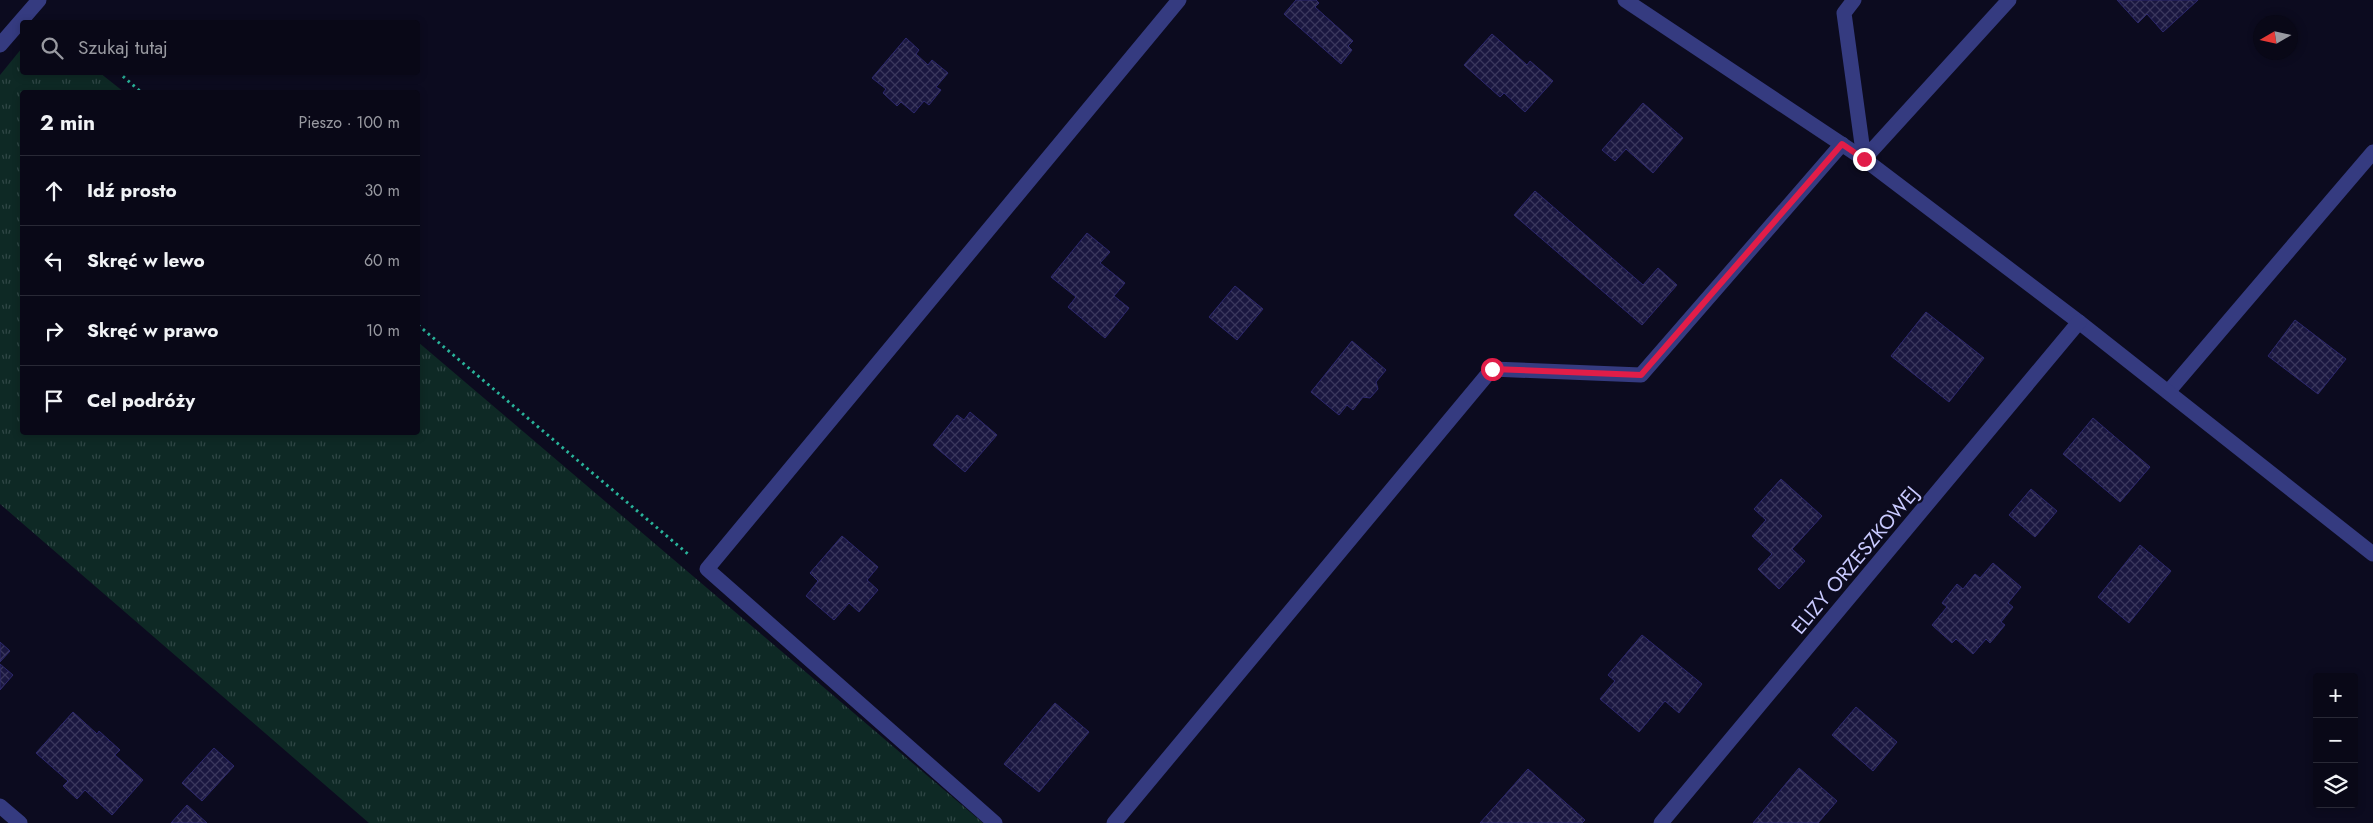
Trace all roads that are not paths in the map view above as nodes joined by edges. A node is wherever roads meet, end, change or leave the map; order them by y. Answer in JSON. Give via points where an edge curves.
{"nodes":[{"id":1,"x":39,"y":0,"type":"edge"},
{"id":2,"x":1179,"y":0,"type":"edge"},
{"id":3,"x":1625,"y":0,"type":"edge"},
{"id":4,"x":1854,"y":0,"type":"edge"},
{"id":5,"x":2009,"y":0,"type":"edge"},
{"id":6,"x":22,"y":20,"type":"edge"},
{"id":7,"x":20,"y":22,"type":"edge"},
{"id":8,"x":0,"y":45,"type":"edge"},
{"id":9,"x":1842,"y":144,"type":"junction"},
{"id":10,"x":2373,"y":152,"type":"edge"},
{"id":11,"x":1864,"y":159,"type":"junction"},
{"id":12,"x":2079,"y":322,"type":"junction"},
{"id":13,"x":2168,"y":392,"type":"junction"},
{"id":14,"x":2373,"y":554,"type":"edge"},
{"id":15,"x":0,"y":806,"type":"edge"},
{"id":16,"x":20,"y":823,"type":"edge"},
{"id":17,"x":995,"y":823,"type":"edge"},
{"id":18,"x":1114,"y":823,"type":"edge"},
{"id":19,"x":1661,"y":823,"type":"edge"}],
"edges":[{"from":1,"to":6,"type":"street"},
{"from":2,"to":17,"type":"street","via":[[707,570]]},
{"from":3,"to":9,"type":"street"},
{"from":4,"to":11,"type":"street","via":[[1844,13]]},
{"from":5,"to":11,"type":"street"},
{"from":7,"to":8,"type":"street"},
{"from":9,"to":11,"type":"street"},
{"from":9,"to":18,"type":"street","via":[[1641,375],[1492,369]]},
{"from":10,"to":13,"type":"street"},
{"from":11,"to":12,"type":"street"},
{"from":12,"to":13,"type":"street"},
{"from":12,"to":19,"type":"street","name":"ELIZY ORZESZKOWEJ"},
{"from":13,"to":14,"type":"street"},
{"from":15,"to":16,"type":"street"}]}
